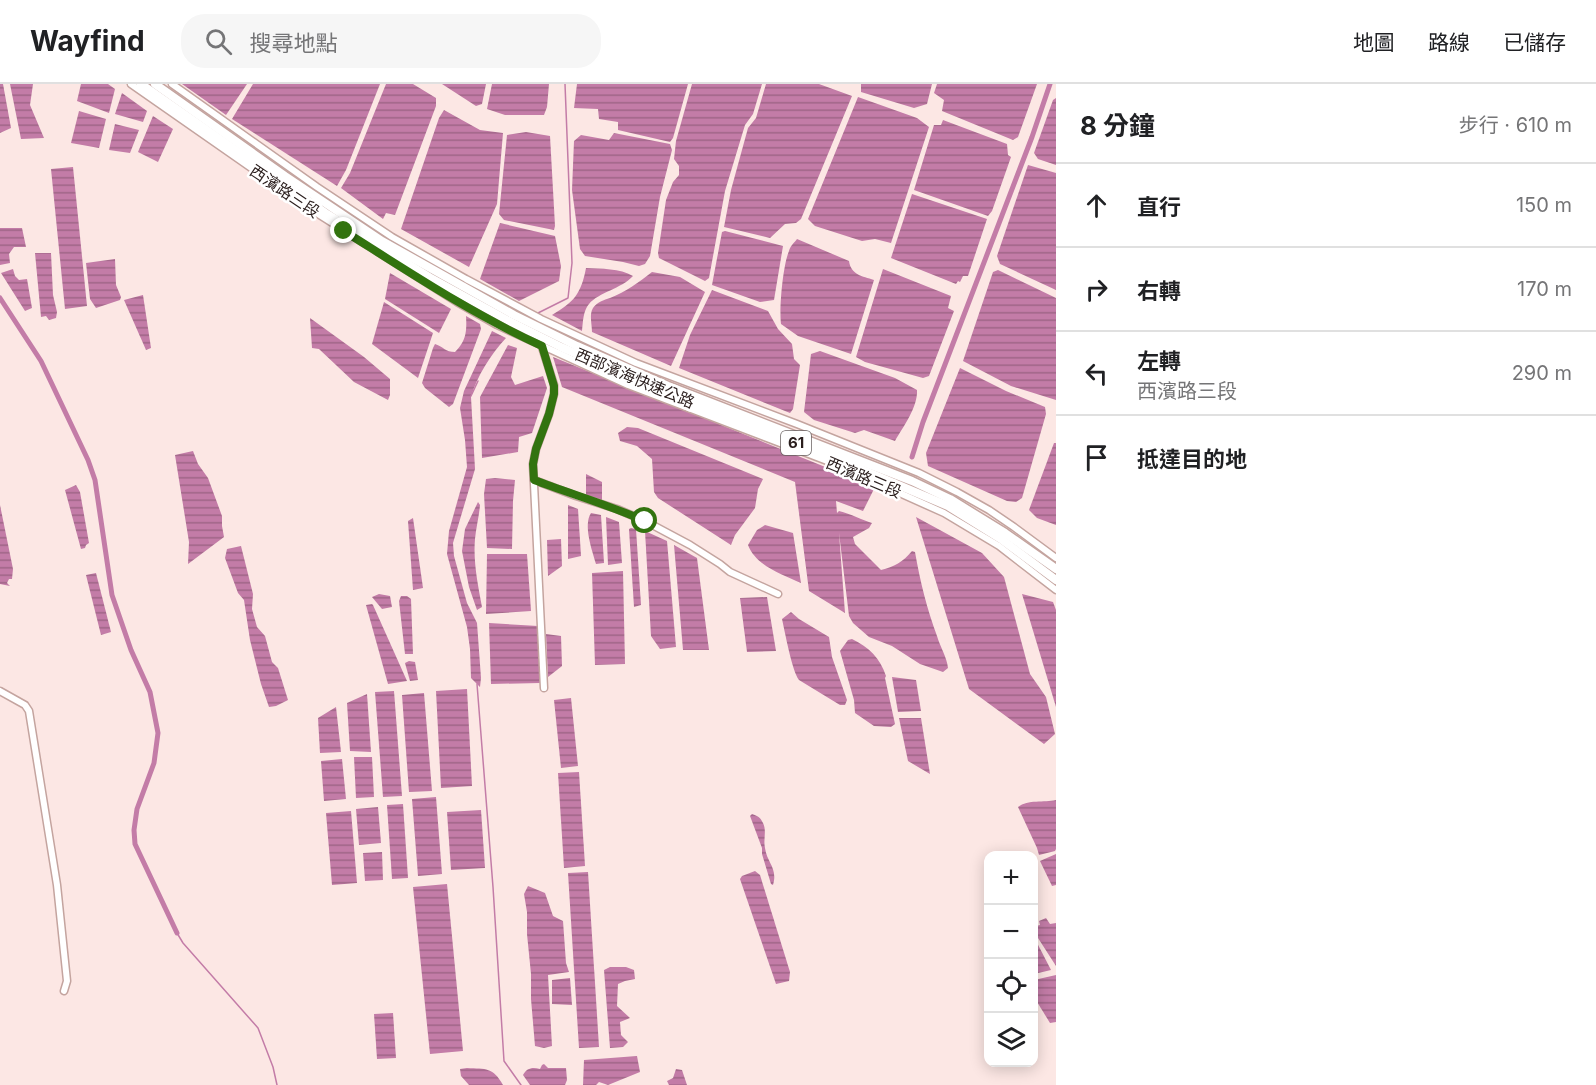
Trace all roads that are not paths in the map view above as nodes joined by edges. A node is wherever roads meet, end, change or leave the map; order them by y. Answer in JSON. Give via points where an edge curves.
{"nodes":[{"id":1,"x":131,"y":84,"type":"edge"},
{"id":2,"x":141,"y":84,"type":"edge"},
{"id":3,"x":155,"y":84,"type":"edge"},
{"id":4,"x":172,"y":84,"type":"edge"},
{"id":5,"x":510,"y":317,"type":"junction"},
{"id":6,"x":528,"y":326,"type":"junction"},
{"id":7,"x":542,"y":346,"type":"junction"},
{"id":8,"x":534,"y":480,"type":"junction"},
{"id":9,"x":1056,"y":558,"type":"edge"},
{"id":10,"x":1056,"y":569,"type":"edge"},
{"id":11,"x":1056,"y":580,"type":"edge"},
{"id":12,"x":1056,"y":590,"type":"edge"},
{"id":13,"x":778,"y":594,"type":"dead end"},
{"id":14,"x":544,"y":688,"type":"dead end"},
{"id":15,"x":0,"y":691,"type":"edge"},
{"id":16,"x":64,"y":991,"type":"dead end"}],
"edges":[{"from":1,"to":7,"type":"street","name":"西濱路三段","via":[[308,207],[448,296]]},
{"from":2,"to":5,"type":"highway","name":"西部濱海快速公路","number":"61","via":[[327,214],[429,277]]},
{"from":3,"to":5,"type":"highway","name":"西部濱海快速公路","number":"61","via":[[382,241]]},
{"from":4,"to":9,"type":"street","name":"西濱路三段","via":[[392,237],[523,310],[636,363],[919,473],[989,510]]},
{"from":5,"to":6,"type":"highway","name":"西部濱海快速公路","number":"61"},
{"from":6,"to":10,"type":"highway","name":"西部濱海快速公路","number":"61","via":[[668,386],[912,481],[950,499]]},
{"from":6,"to":11,"type":"highway","name":"西部濱海快速公路","number":"61","via":[[649,386],[948,506]]},
{"from":7,"to":8,"type":"street","via":[[554,394],[536,449]]},
{"from":7,"to":12,"type":"street","name":"西濱路三段","via":[[628,386],[835,464],[944,513],[999,546]]},
{"from":8,"to":13,"type":"street","via":[[645,521],[730,572]]},
{"from":8,"to":14,"type":"street"},
{"from":15,"to":16,"type":"street","via":[[29,711],[57,885],[67,981]]}]}
